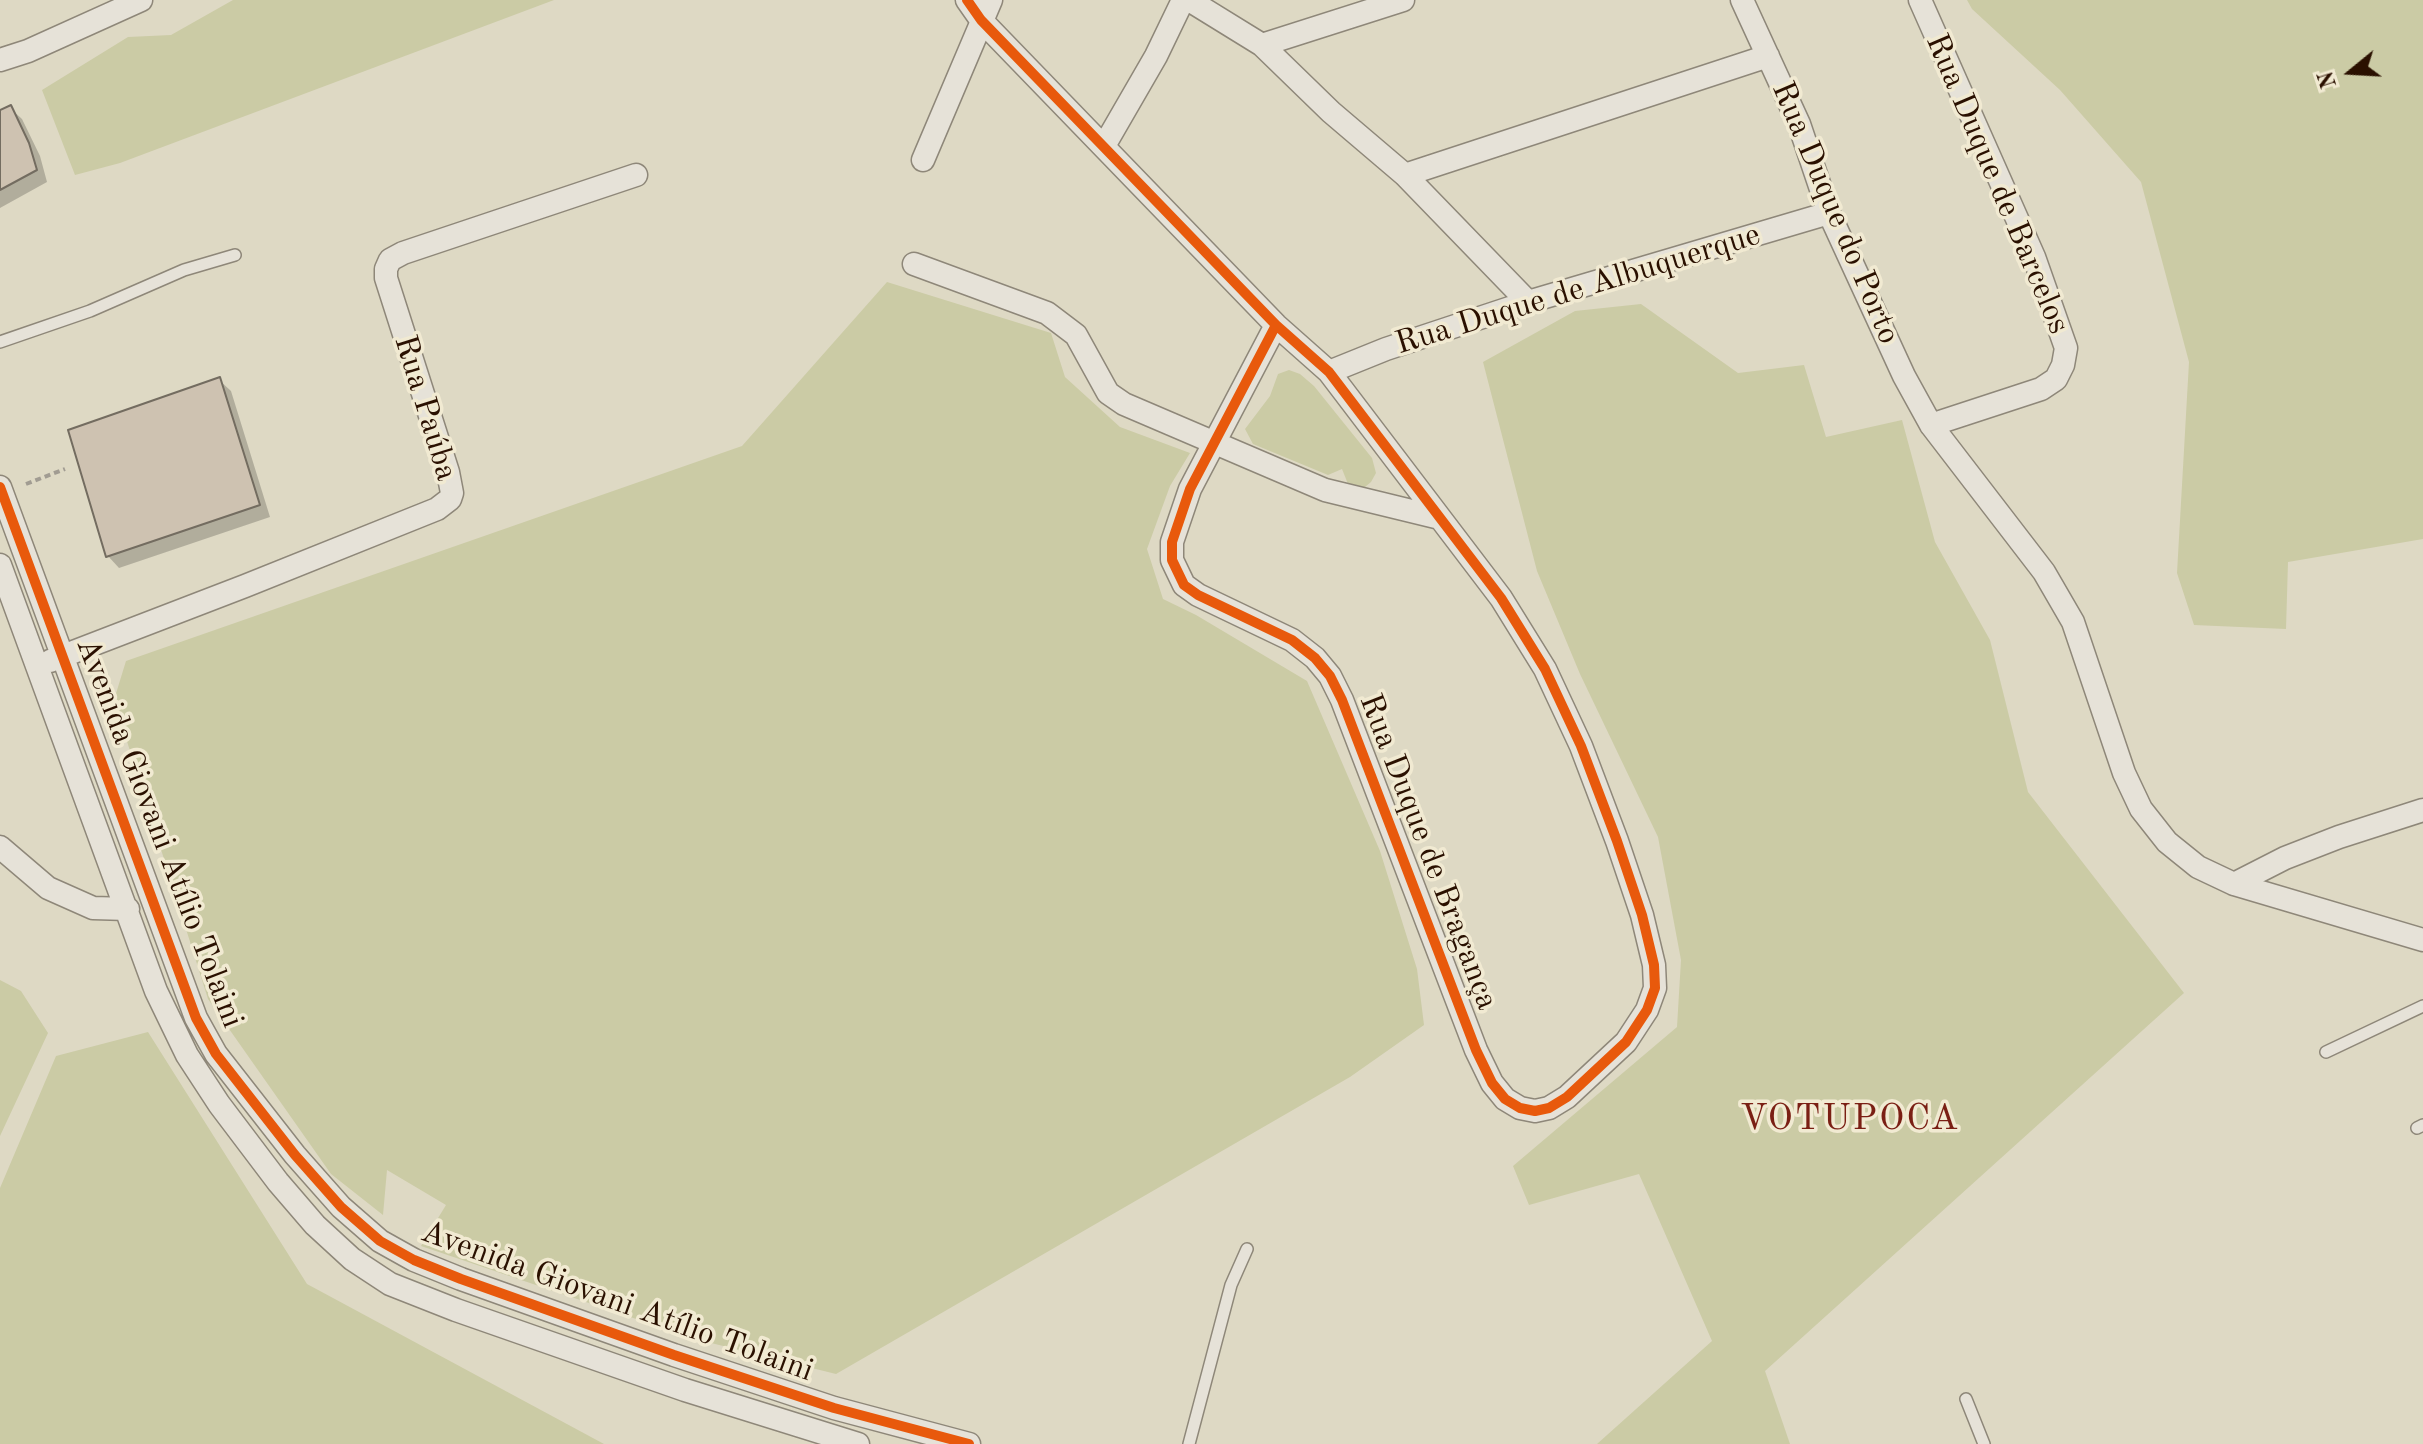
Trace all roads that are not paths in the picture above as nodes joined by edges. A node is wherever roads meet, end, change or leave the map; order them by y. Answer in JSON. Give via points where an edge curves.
{"nodes":[{"id":1,"x":141,"y":0,"type":"edge"},
{"id":2,"x":967,"y":0,"type":"edge"},
{"id":3,"x":1186,"y":0,"type":"edge"},
{"id":4,"x":1403,"y":0,"type":"edge"},
{"id":5,"x":1742,"y":0,"type":"edge"},
{"id":6,"x":1920,"y":0,"type":"edge"},
{"id":7,"x":986,"y":10,"type":"edge"},
{"id":8,"x":1262,"y":45,"type":"junction"},
{"id":9,"x":1768,"y":56,"type":"junction"},
{"id":10,"x":0,"y":60,"type":"edge"},
{"id":11,"x":1104,"y":146,"type":"junction"},
{"id":12,"x":923,"y":160,"type":"dead end"},
{"id":13,"x":636,"y":175,"type":"dead end"},
{"id":14,"x":1405,"y":175,"type":"junction"},
{"id":15,"x":1829,"y":213,"type":"junction"},
{"id":16,"x":235,"y":255,"type":"dead end"},
{"id":17,"x":914,"y":264,"type":"dead end"},
{"id":18,"x":1528,"y":302,"type":"junction"},
{"id":19,"x":1276,"y":325,"type":"junction"},
{"id":20,"x":0,"y":342,"type":"edge"},
{"id":21,"x":1329,"y":372,"type":"junction"},
{"id":22,"x":1931,"y":425,"type":"junction"},
{"id":23,"x":1215,"y":443,"type":"junction"},
{"id":24,"x":0,"y":487,"type":"edge"},
{"id":25,"x":1440,"y":518,"type":"junction"},
{"id":26,"x":0,"y":565,"type":"edge"},
{"id":27,"x":64,"y":656,"type":"junction"},
{"id":28,"x":37,"y":666,"type":"junction"},
{"id":29,"x":2423,"y":810,"type":"edge"},
{"id":30,"x":0,"y":847,"type":"edge"},
{"id":31,"x":2234,"y":884,"type":"junction"},
{"id":32,"x":128,"y":909,"type":"junction"},
{"id":33,"x":2423,"y":940,"type":"edge"},
{"id":34,"x":2423,"y":1006,"type":"edge"},
{"id":35,"x":2326,"y":1052,"type":"dead end"},
{"id":36,"x":1247,"y":1249,"type":"dead end"},
{"id":37,"x":1966,"y":1399,"type":"dead end"},
{"id":38,"x":858,"y":1444,"type":"edge"},
{"id":39,"x":969,"y":1444,"type":"edge"},
{"id":40,"x":1189,"y":1444,"type":"edge"},
{"id":41,"x":1984,"y":1444,"type":"edge"}],
"edges":[{"from":1,"to":10,"type":"street"},
{"from":2,"to":7,"type":"street"},
{"from":3,"to":8,"type":"street"},
{"from":3,"to":11,"type":"street"},
{"from":4,"to":8,"type":"street"},
{"from":5,"to":9,"type":"street","name":"Rua Duque do Porto"},
{"from":6,"to":22,"type":"street","name":"Rua Duque de Barcelos","via":[[2034,257],[2066,348],[2056,379],[2041,389]]},
{"from":7,"to":11,"type":"street"},
{"from":7,"to":12,"type":"street"},
{"from":8,"to":14,"type":"street"},
{"from":9,"to":14,"type":"street"},
{"from":9,"to":15,"type":"street","name":"Rua Duque do Porto","via":[[1799,124]]},
{"from":11,"to":19,"type":"street"},
{"from":13,"to":27,"type":"street","name":"Rua Paúba","via":[[390,260],[386,278],[448,472],[450,499]]},
{"from":14,"to":18,"type":"street"},
{"from":15,"to":18,"type":"street","name":"Rua Duque de Albuquerque"},
{"from":15,"to":22,"type":"street","name":"Rua Duque do Porto"},
{"from":16,"to":20,"type":"lane"},
{"from":17,"to":23,"type":"street","via":[[1047,313],[1076,335],[1108,393]]},
{"from":18,"to":21,"type":"street","name":"Rua Duque de Albuquerque"},
{"from":19,"to":21,"type":"street"},
{"from":19,"to":23,"type":"street","name":"Rua Duque de Bragança"},
{"from":21,"to":25,"type":"street"},
{"from":22,"to":31,"type":"street","name":"Rua Duque do Porto","via":[[2044,572],[2073,622],[2141,809],[2167,842],[2198,867]]},
{"from":23,"to":25,"type":"street","via":[[1325,490]]},
{"from":23,"to":25,"type":"street","name":"Rua Duque de Bragança","via":[[1190,489],[1172,542],[1177,575],[1198,595],[1292,640],[1330,676],[1476,1050],[1505,1099],[1535,1111],[1567,1097],[1626,1042],[1647,1010],[1655,988],[1654,965],[1642,915],[1581,746],[1545,669],[1501,598]]},
{"from":24,"to":27,"type":"street","name":"Avenida Giovani Atílio Tolaini"},
{"from":26,"to":28,"type":"street","name":"Avenida Giovani Atílio Tolaini"},
{"from":27,"to":28,"type":"street"},
{"from":27,"to":39,"type":"street","name":"Avenida Giovani Atílio Tolaini","via":[[196,1018],[216,1054],[295,1155],[380,1241],[461,1279],[674,1355]]},
{"from":28,"to":32,"type":"street","name":"Avenida Giovani Atílio Tolaini"},
{"from":29,"to":31,"type":"street","via":[[2285,858]]},
{"from":30,"to":32,"type":"street","via":[[48,888],[93,908]]},
{"from":31,"to":33,"type":"street","name":"Rua Duque do Porto"},
{"from":32,"to":38,"type":"street","name":"Avenida Giovani Atílio Tolaini","via":[[156,991],[187,1055],[278,1182],[352,1259],[390,1284],[456,1310]]},
{"from":34,"to":35,"type":"lane"},
{"from":36,"to":40,"type":"lane","via":[[1231,1285]]},
{"from":37,"to":41,"type":"lane"}]}
